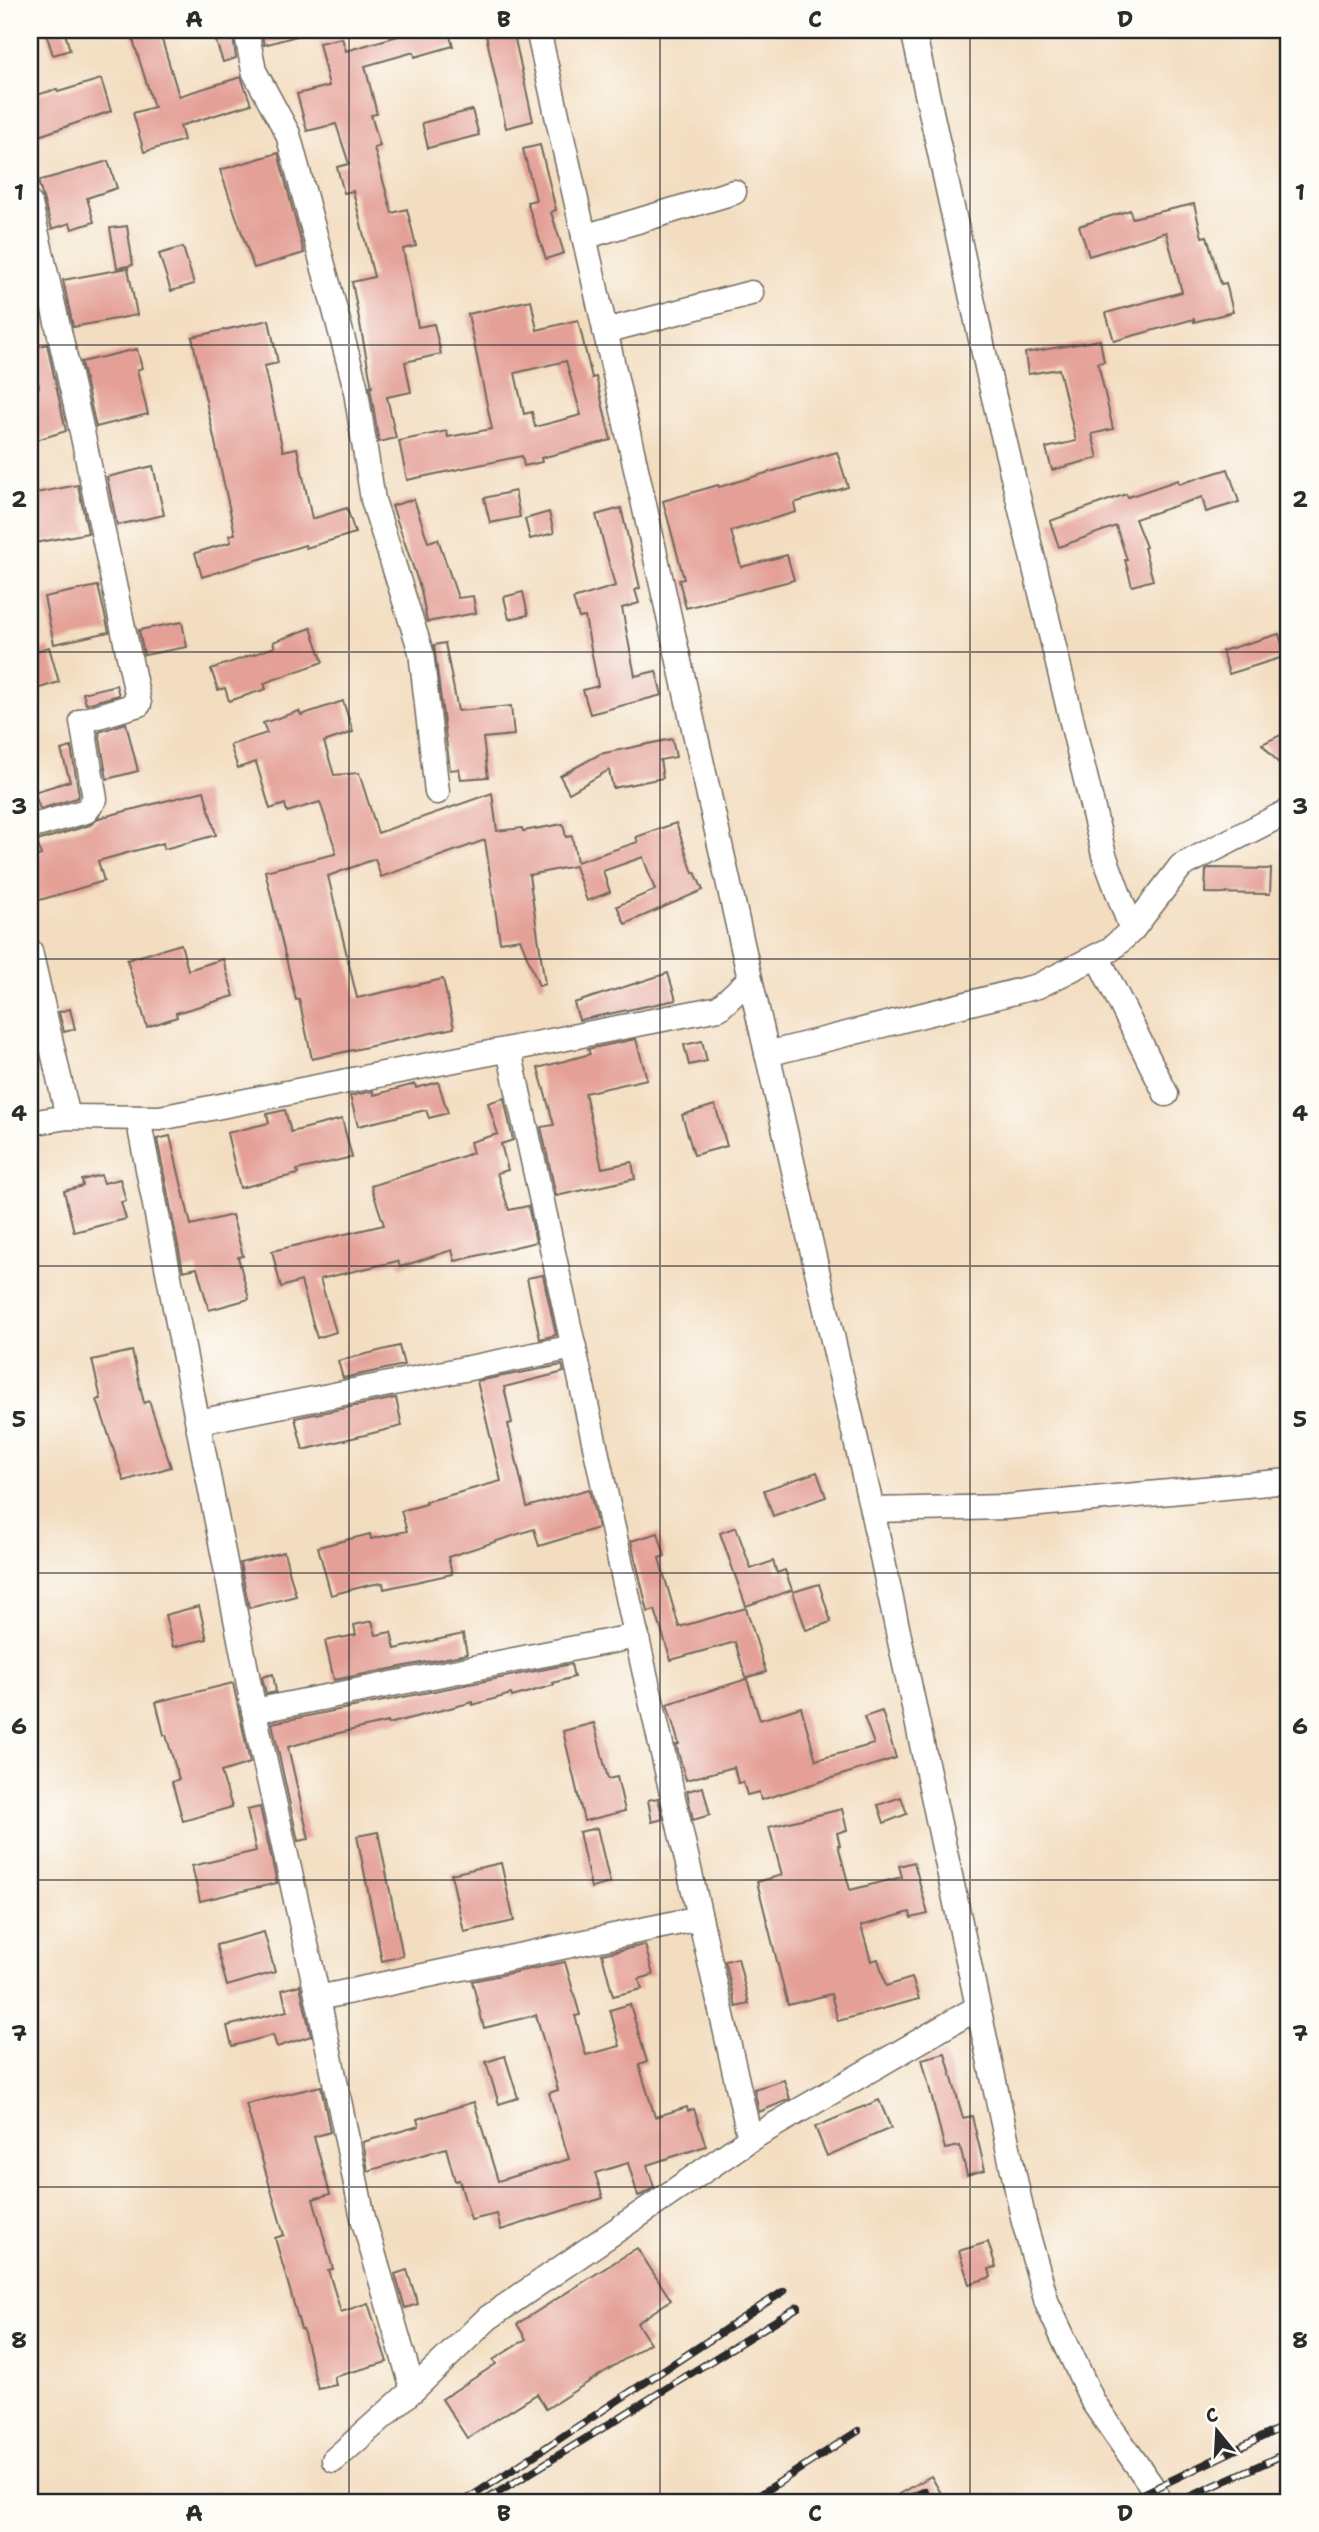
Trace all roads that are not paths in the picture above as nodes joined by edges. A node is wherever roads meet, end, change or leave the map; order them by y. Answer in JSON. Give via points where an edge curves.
{"nodes":[{"id":1,"x":246,"y":30,"type":"edge"},
{"id":2,"x":538,"y":30,"type":"edge"},
{"id":3,"x":913,"y":30,"type":"edge"},
{"id":4,"x":734,"y":192,"type":"dead end"},
{"id":5,"x":30,"y":204,"type":"edge"},
{"id":6,"x":584,"y":237,"type":"junction"},
{"id":7,"x":751,"y":293,"type":"dead end"},
{"id":8,"x":605,"y":331,"type":"junction"},
{"id":9,"x":437,"y":792,"type":"dead end"},
{"id":10,"x":1289,"y":811,"type":"edge"},
{"id":11,"x":30,"y":827,"type":"edge"},
{"id":12,"x":1132,"y":930,"type":"junction"},
{"id":13,"x":30,"y":951,"type":"edge"},
{"id":14,"x":1097,"y":956,"type":"junction"},
{"id":15,"x":750,"y":979,"type":"junction"},
{"id":16,"x":509,"y":1050,"type":"junction"},
{"id":17,"x":767,"y":1054,"type":"junction"},
{"id":18,"x":1166,"y":1094,"type":"dead end"},
{"id":19,"x":68,"y":1117,"type":"junction"},
{"id":20,"x":138,"y":1118,"type":"junction"},
{"id":21,"x":30,"y":1123,"type":"edge"},
{"id":22,"x":574,"y":1347,"type":"junction"},
{"id":23,"x":198,"y":1422,"type":"junction"},
{"id":24,"x":1289,"y":1481,"type":"edge"},
{"id":25,"x":872,"y":1510,"type":"junction"},
{"id":26,"x":637,"y":1636,"type":"junction"},
{"id":27,"x":254,"y":1711,"type":"junction"},
{"id":28,"x":700,"y":1918,"type":"junction"},
{"id":29,"x":318,"y":1998,"type":"junction"},
{"id":30,"x":977,"y":2008,"type":"junction"},
{"id":31,"x":750,"y":2138,"type":"junction"},
{"id":32,"x":413,"y":2390,"type":"junction"},
{"id":33,"x":334,"y":2460,"type":"dead end"},
{"id":34,"x":1159,"y":2502,"type":"edge"}],
"edges":[{"from":1,"to":9,"type":"street","via":[[254,71],[288,134],[355,384],[373,500],[421,652]]},
{"from":2,"to":6,"type":"street"},
{"from":3,"to":12,"type":"street","via":[[991,385],[1104,855]]},
{"from":4,"to":6,"type":"street"},
{"from":5,"to":11,"type":"street","via":[[139,704],[82,720],[95,799],[86,811]]},
{"from":6,"to":8,"type":"street"},
{"from":7,"to":8,"type":"street"},
{"from":8,"to":15,"type":"street"},
{"from":10,"to":12,"type":"street","via":[[1181,866]]},
{"from":12,"to":14,"type":"street"},
{"from":13,"to":19,"type":"street"},
{"from":14,"to":17,"type":"street","via":[[1038,986]]},
{"from":14,"to":18,"type":"street"},
{"from":15,"to":16,"type":"street","via":[[719,1008]]},
{"from":15,"to":17,"type":"street"},
{"from":16,"to":20,"type":"street","via":[[160,1118]]},
{"from":16,"to":22,"type":"street"},
{"from":17,"to":25,"type":"street"},
{"from":19,"to":20,"type":"street"},
{"from":19,"to":21,"type":"street"},
{"from":20,"to":23,"type":"street"},
{"from":22,"to":23,"type":"street"},
{"from":22,"to":26,"type":"street"},
{"from":23,"to":27,"type":"street"},
{"from":24,"to":25,"type":"street","via":[[1007,1507]]},
{"from":25,"to":30,"type":"street"},
{"from":26,"to":27,"type":"street"},
{"from":26,"to":28,"type":"street"},
{"from":27,"to":29,"type":"street"},
{"from":28,"to":29,"type":"street"},
{"from":28,"to":31,"type":"street"},
{"from":29,"to":32,"type":"street","via":[[363,2218]]},
{"from":30,"to":31,"type":"street"},
{"from":30,"to":34,"type":"street","via":[[1024,2222],[1047,2303],[1094,2402]]},
{"from":31,"to":32,"type":"street","via":[[488,2318]]},
{"from":32,"to":33,"type":"street"}]}
